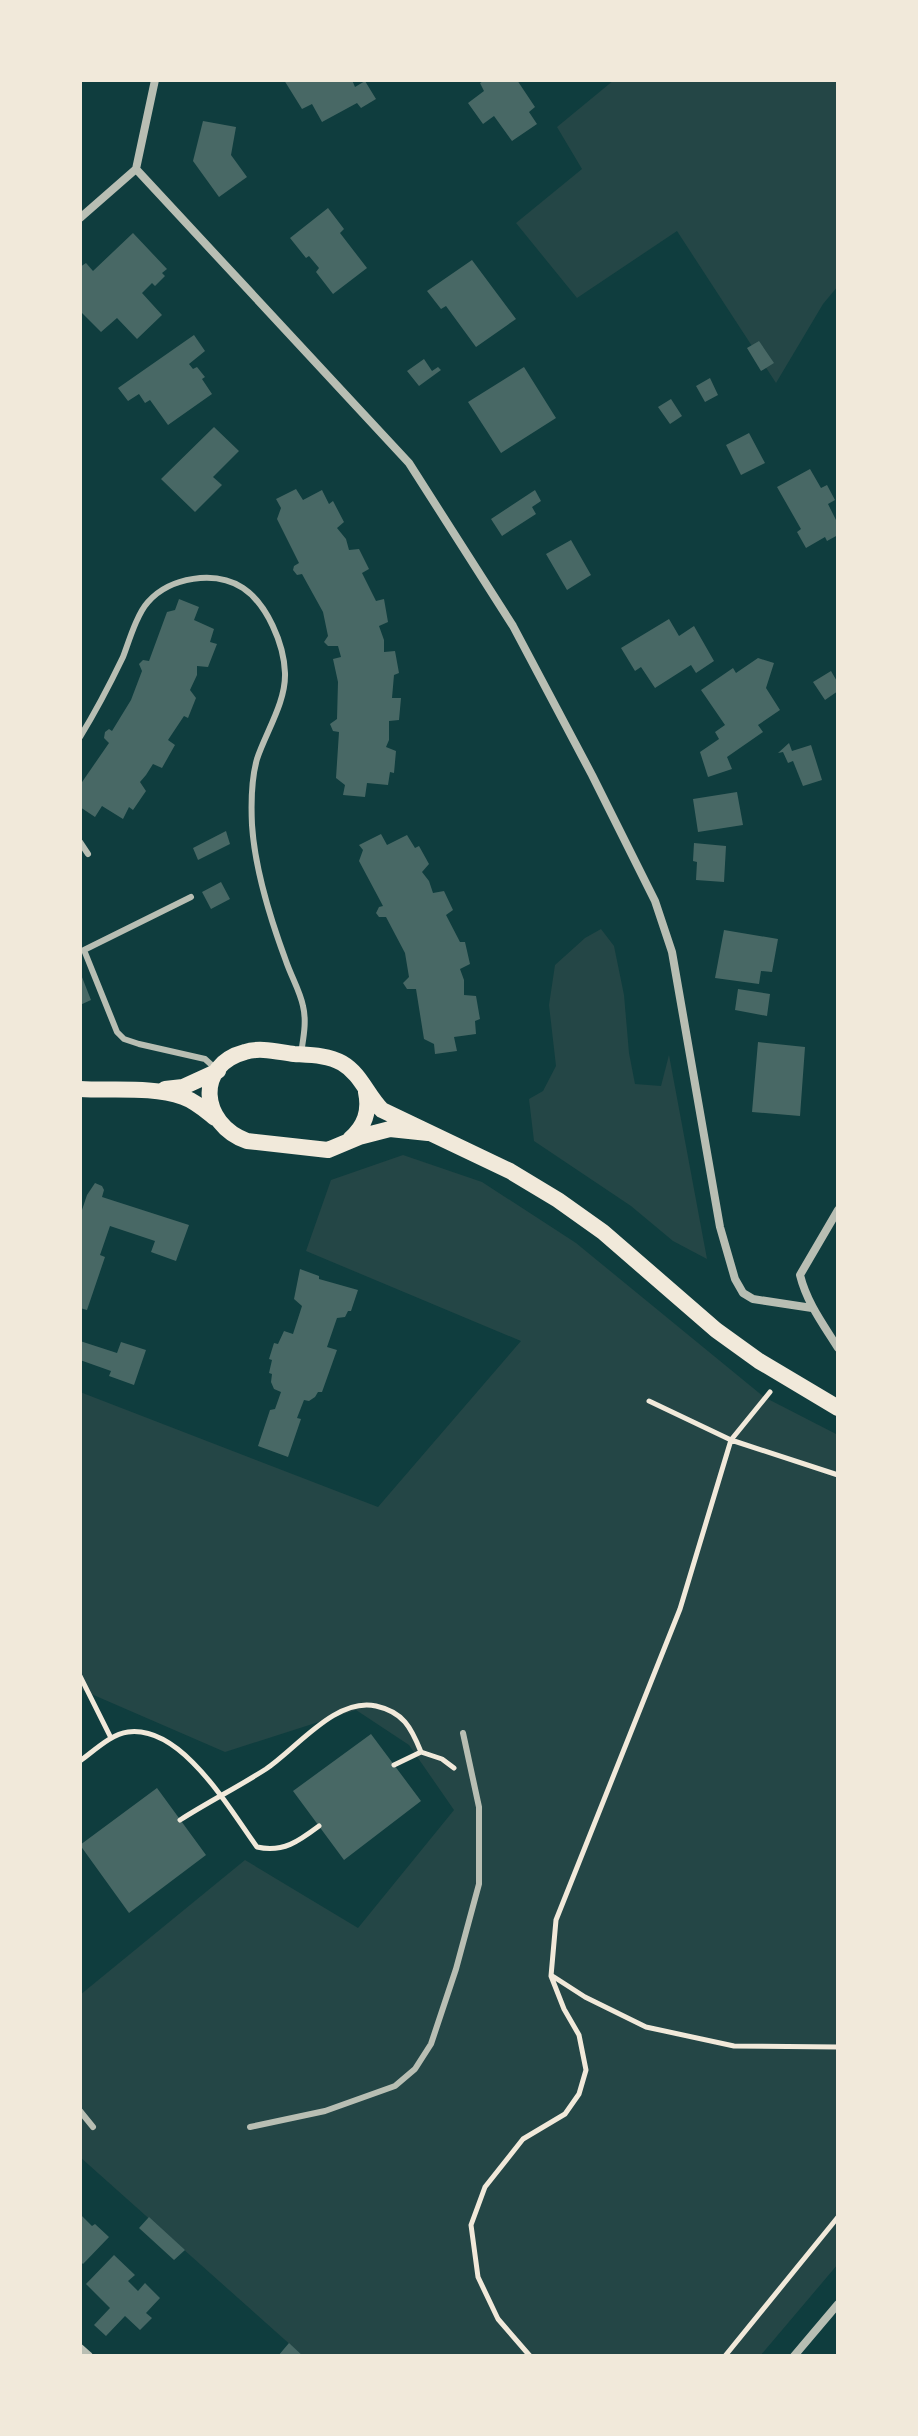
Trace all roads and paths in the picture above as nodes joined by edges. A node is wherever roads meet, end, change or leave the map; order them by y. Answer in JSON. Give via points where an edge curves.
{"nodes":[{"id":1,"x":155,"y":80,"type":"edge"},
{"id":2,"x":136,"y":169,"type":"junction"},
{"id":3,"x":80,"y":218,"type":"edge"},
{"id":4,"x":80,"y":737,"type":"edge"},
{"id":5,"x":80,"y":842,"type":"edge"},
{"id":6,"x":88,"y":854,"type":"dead end"},
{"id":7,"x":191,"y":897,"type":"dead end"},
{"id":8,"x":301,"y":1054,"type":"junction"},
{"id":9,"x":218,"y":1071,"type":"junction"},
{"id":10,"x":80,"y":1089,"type":"edge"},
{"id":11,"x":365,"y":1090,"type":"junction"},
{"id":12,"x":148,"y":1092,"type":"junction"},
{"id":13,"x":216,"y":1118,"type":"junction"},
{"id":14,"x":428,"y":1133,"type":"junction"},
{"id":15,"x":338,"y":1146,"type":"junction"},
{"id":16,"x":838,"y":1210,"type":"edge"},
{"id":17,"x":812,"y":1308,"type":"junction"},
{"id":18,"x":838,"y":1348,"type":"edge"},
{"id":19,"x":785,"y":1378,"type":"junction"},
{"id":20,"x":649,"y":1401,"type":"dead end"},
{"id":21,"x":838,"y":1408,"type":"edge"},
{"id":22,"x":731,"y":1440,"type":"junction"},
{"id":23,"x":838,"y":1475,"type":"edge"},
{"id":24,"x":80,"y":1676,"type":"edge"},
{"id":25,"x":463,"y":1733,"type":"dead end"},
{"id":26,"x":111,"y":1738,"type":"junction"},
{"id":27,"x":421,"y":1752,"type":"junction"},
{"id":28,"x":80,"y":1761,"type":"edge"},
{"id":29,"x":394,"y":1765,"type":"dead end"},
{"id":30,"x":474,"y":1782,"type":"junction"},
{"id":31,"x":219,"y":1795,"type":"junction"},
{"id":32,"x":180,"y":1820,"type":"dead end"},
{"id":33,"x":319,"y":1826,"type":"dead end"},
{"id":34,"x":551,"y":1976,"type":"junction"},
{"id":35,"x":838,"y":2047,"type":"edge"},
{"id":36,"x":80,"y":2111,"type":"edge"},
{"id":37,"x":80,"y":2120,"type":"edge"},
{"id":38,"x":250,"y":2127,"type":"dead end"},
{"id":39,"x":838,"y":2217,"type":"edge"},
{"id":40,"x":838,"y":2304,"type":"edge"},
{"id":41,"x":80,"y":2348,"type":"edge"},
{"id":42,"x":89,"y":2356,"type":"edge"},
{"id":43,"x":530,"y":2356,"type":"edge"},
{"id":44,"x":725,"y":2356,"type":"edge"},
{"id":45,"x":794,"y":2356,"type":"edge"}],
"edges":[{"from":1,"to":2,"type":"street"},
{"from":2,"to":3,"type":"street"},
{"from":2,"to":17,"type":"street","via":[[409,463],[513,626],[655,901],[672,952],[720,1227],[735,1279],[753,1299]]},
{"from":4,"to":8,"type":"lane","via":[[146,604],[159,591],[203,577],[239,585],[255,596],[277,638],[285,674],[256,764],[252,826],[277,936],[304,1006]]},
{"from":5,"to":6,"type":"lane"},
{"from":7,"to":9,"type":"lane","via":[[84,950],[124,1039],[205,1059]]},
{"from":8,"to":9,"type":"main road","via":[[243,1052]]},
{"from":8,"to":11,"type":"main road","via":[[339,1061],[359,1077]]},
{"from":9,"to":12,"type":"main road","via":[[183,1087]]},
{"from":9,"to":13,"type":"main road","via":[[209,1088]]},
{"from":10,"to":12,"type":"main road"},
{"from":11,"to":14,"type":"main road","via":[[382,1110]]},
{"from":11,"to":15,"type":"main road","via":[[367,1114],[361,1127]]},
{"from":12,"to":13,"type":"main road","via":[[182,1096]]},
{"from":13,"to":15,"type":"main road","via":[[224,1129],[247,1141],[319,1150]]},
{"from":14,"to":15,"type":"main road","via":[[390,1129]]},
{"from":14,"to":19,"type":"main road","via":[[558,1200],[716,1330]]},
{"from":16,"to":17,"type":"street","via":[[800,1275]]},
{"from":17,"to":18,"type":"street"},
{"from":19,"to":21,"type":"main road"},
{"from":19,"to":22,"type":"path"},
{"from":20,"to":22,"type":"path"},
{"from":22,"to":23,"type":"path"},
{"from":22,"to":34,"type":"path","via":[[680,1609],[556,1920]]},
{"from":24,"to":26,"type":"path"},
{"from":25,"to":30,"type":"lane"},
{"from":26,"to":28,"type":"path"},
{"from":26,"to":31,"type":"path","via":[[127,1732],[152,1734],[182,1750]]},
{"from":27,"to":29,"type":"path"},
{"from":27,"to":30,"type":"path","via":[[442,1759]]},
{"from":27,"to":31,"type":"path","via":[[412,1728],[391,1709],[367,1704],[346,1708],[268,1768]]},
{"from":30,"to":38,"type":"lane","via":[[479,1884],[431,2044],[415,2069],[395,2086],[325,2111]]},
{"from":31,"to":32,"type":"path"},
{"from":31,"to":33,"type":"path","via":[[257,1847],[273,1851],[290,1846]]},
{"from":34,"to":35,"type":"path","via":[[646,2027],[734,2046]]},
{"from":34,"to":43,"type":"path","via":[[579,2035],[586,2070],[579,2094],[565,2114],[523,2139],[485,2187],[471,2225],[478,2277],[498,2319]]},
{"from":36,"to":37,"type":"lane","via":[[93,2127]]},
{"from":39,"to":44,"type":"path"},
{"from":40,"to":45,"type":"street"},
{"from":41,"to":42,"type":"street"}]}
